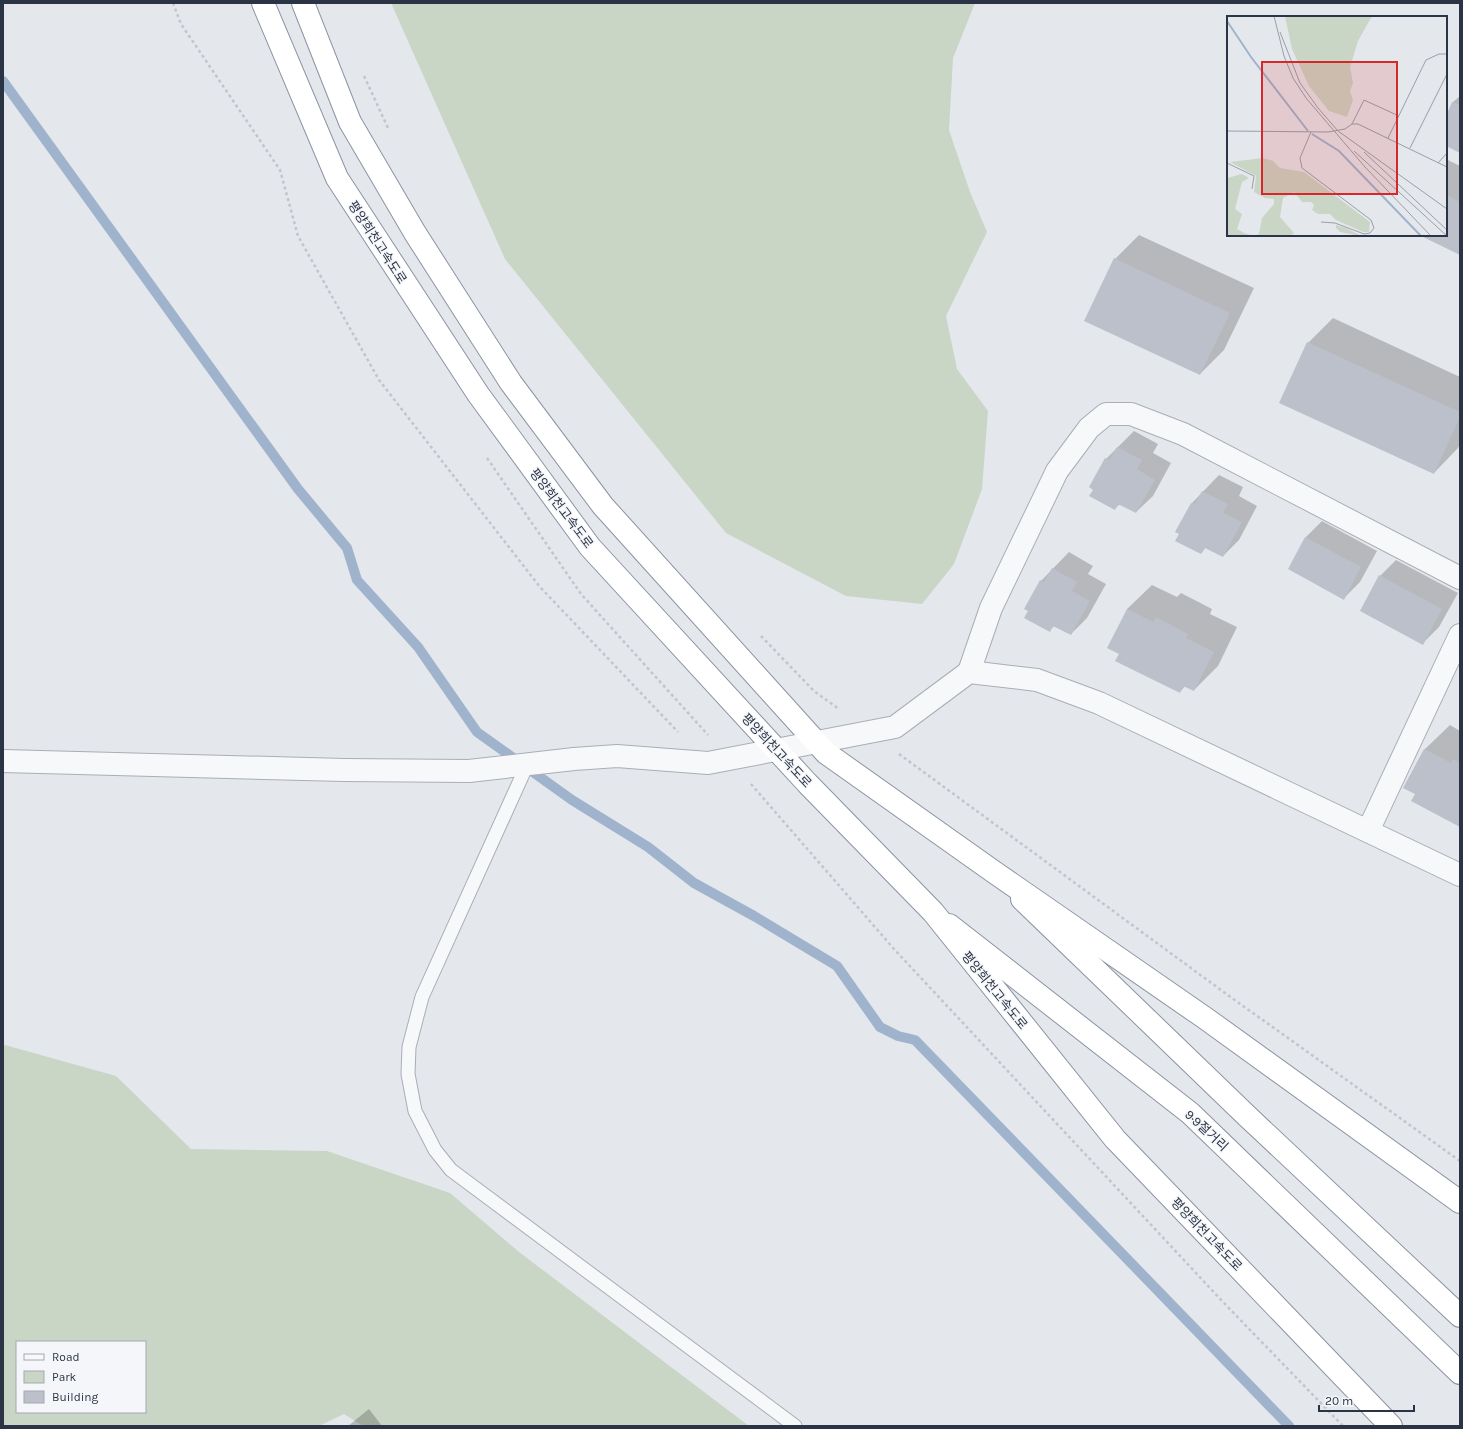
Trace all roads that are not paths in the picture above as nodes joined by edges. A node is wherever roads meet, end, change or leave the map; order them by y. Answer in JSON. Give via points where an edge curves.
{"nodes":[{"id":1,"x":263,"y":3,"type":"edge"},
{"id":2,"x":303,"y":3,"type":"edge"},
{"id":3,"x":1460,"y":578,"type":"edge"},
{"id":4,"x":1460,"y":635,"type":"edge"},
{"id":5,"x":969,"y":672,"type":"junction"},
{"id":6,"x":817,"y":742,"type":"junction"},
{"id":7,"x":777,"y":749,"type":"junction"},
{"id":8,"x":3,"y":761,"type":"edge"},
{"id":9,"x":527,"y":765,"type":"junction"},
{"id":10,"x":1368,"y":831,"type":"junction"},
{"id":11,"x":994,"y":872,"type":"junction"},
{"id":12,"x":1460,"y":875,"type":"edge"},
{"id":13,"x":932,"y":912,"type":"junction"},
{"id":14,"x":1460,"y":1202,"type":"edge"},
{"id":15,"x":1460,"y":1316,"type":"edge"},
{"id":16,"x":1460,"y":1373,"type":"edge"},
{"id":17,"x":796,"y":1426,"type":"edge"},
{"id":18,"x":1391,"y":1426,"type":"edge"}],
"edges":[{"from":1,"to":7,"type":"highway","name":"평양희천고속도로","via":[[337,178],[478,394],[590,547]]},
{"from":2,"to":6,"type":"highway","via":[[350,122],[415,234],[512,383],[603,506]]},
{"from":3,"to":5,"type":"street","via":[[1183,434],[1131,414],[1106,414],[1089,428],[1057,471],[991,608]]},
{"from":4,"to":10,"type":"street"},
{"from":5,"to":6,"type":"street","via":[[895,727]]},
{"from":5,"to":10,"type":"street","via":[[1037,680],[1099,703]]},
{"from":6,"to":7,"type":"street"},
{"from":6,"to":11,"type":"highway","via":[[826,753]]},
{"from":7,"to":9,"type":"street","via":[[708,763],[616,756]]},
{"from":7,"to":13,"type":"highway","name":"평양희천고속도로"},
{"from":8,"to":9,"type":"street","via":[[469,771]]},
{"from":9,"to":17,"type":"lane","via":[[422,997],[409,1047],[408,1061],[415,1111],[435,1150],[451,1170]]},
{"from":10,"to":12,"type":"street"},
{"from":11,"to":14,"type":"highway","via":[[1205,1018]]},
{"from":11,"to":15,"type":"highway","via":[[1247,1116]]},
{"from":13,"to":16,"type":"highway","name":"9·9절거리","via":[[1190,1114]]},
{"from":13,"to":18,"type":"highway","name":"평양희천고속도로","via":[[1116,1139]]}]}
